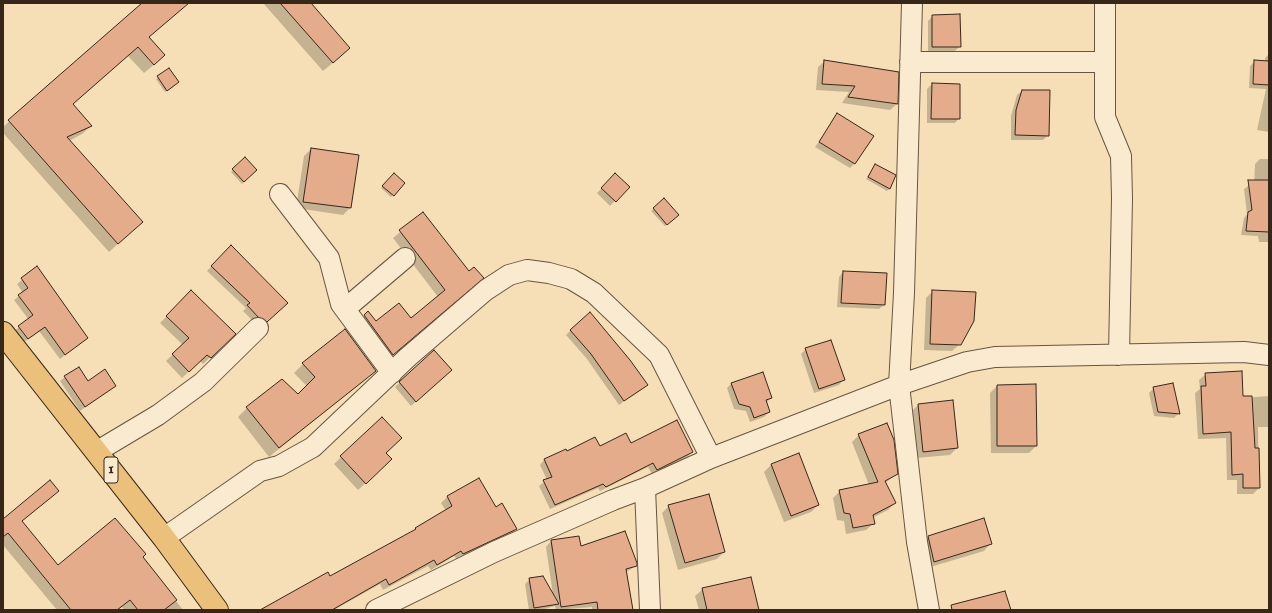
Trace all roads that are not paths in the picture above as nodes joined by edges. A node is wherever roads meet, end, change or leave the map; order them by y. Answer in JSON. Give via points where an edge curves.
{"nodes":[{"id":1,"x":912,"y":3,"type":"edge"},
{"id":2,"x":1105,"y":3,"type":"edge"},
{"id":3,"x":910,"y":62,"type":"junction"},
{"id":4,"x":1105,"y":62,"type":"junction"},
{"id":5,"x":280,"y":194,"type":"dead end"},
{"id":6,"x":404,"y":258,"type":"dead end"},
{"id":7,"x":345,"y":310,"type":"junction"},
{"id":8,"x":258,"y":328,"type":"dead end"},
{"id":9,"x":3,"y":333,"type":"edge"},
{"id":10,"x":1119,"y":355,"type":"junction"},
{"id":11,"x":1269,"y":355,"type":"edge"},
{"id":12,"x":392,"y":373,"type":"junction"},
{"id":13,"x":899,"y":385,"type":"junction"},
{"id":14,"x":96,"y":452,"type":"junction"},
{"id":15,"x":711,"y":458,"type":"junction"},
{"id":16,"x":645,"y":488,"type":"junction"},
{"id":17,"x":164,"y":538,"type":"junction"},
{"id":18,"x":217,"y":610,"type":"edge"},
{"id":19,"x":376,"y":610,"type":"edge"},
{"id":20,"x":650,"y":610,"type":"edge"},
{"id":21,"x":929,"y":610,"type":"edge"}],
"edges":[{"from":1,"to":3,"type":"street"},
{"from":2,"to":4,"type":"street"},
{"from":3,"to":4,"type":"street"},
{"from":3,"to":13,"type":"street"},
{"from":4,"to":10,"type":"street","via":[[1106,117],[1121,156]]},
{"from":5,"to":7,"type":"street","via":[[329,258],[341,304]]},
{"from":6,"to":7,"type":"street"},
{"from":7,"to":12,"type":"street"},
{"from":8,"to":14,"type":"street","via":[[203,382],[158,415]]},
{"from":9,"to":14,"type":"highway","number":"1"},
{"from":10,"to":11,"type":"street","via":[[1244,352]]},
{"from":10,"to":13,"type":"street","via":[[995,357],[967,362]]},
{"from":12,"to":15,"type":"street","via":[[486,290],[509,275],[528,270],[549,273],[571,279],[594,293],[659,355]]},
{"from":12,"to":17,"type":"street","via":[[313,446],[279,466],[260,470]]},
{"from":13,"to":15,"type":"street"},
{"from":13,"to":21,"type":"street","via":[[917,542]]},
{"from":14,"to":17,"type":"highway","number":"1"},
{"from":15,"to":16,"type":"street"},
{"from":16,"to":19,"type":"street","via":[[494,552]]},
{"from":16,"to":20,"type":"street"},
{"from":17,"to":18,"type":"highway","number":"1"}]}
